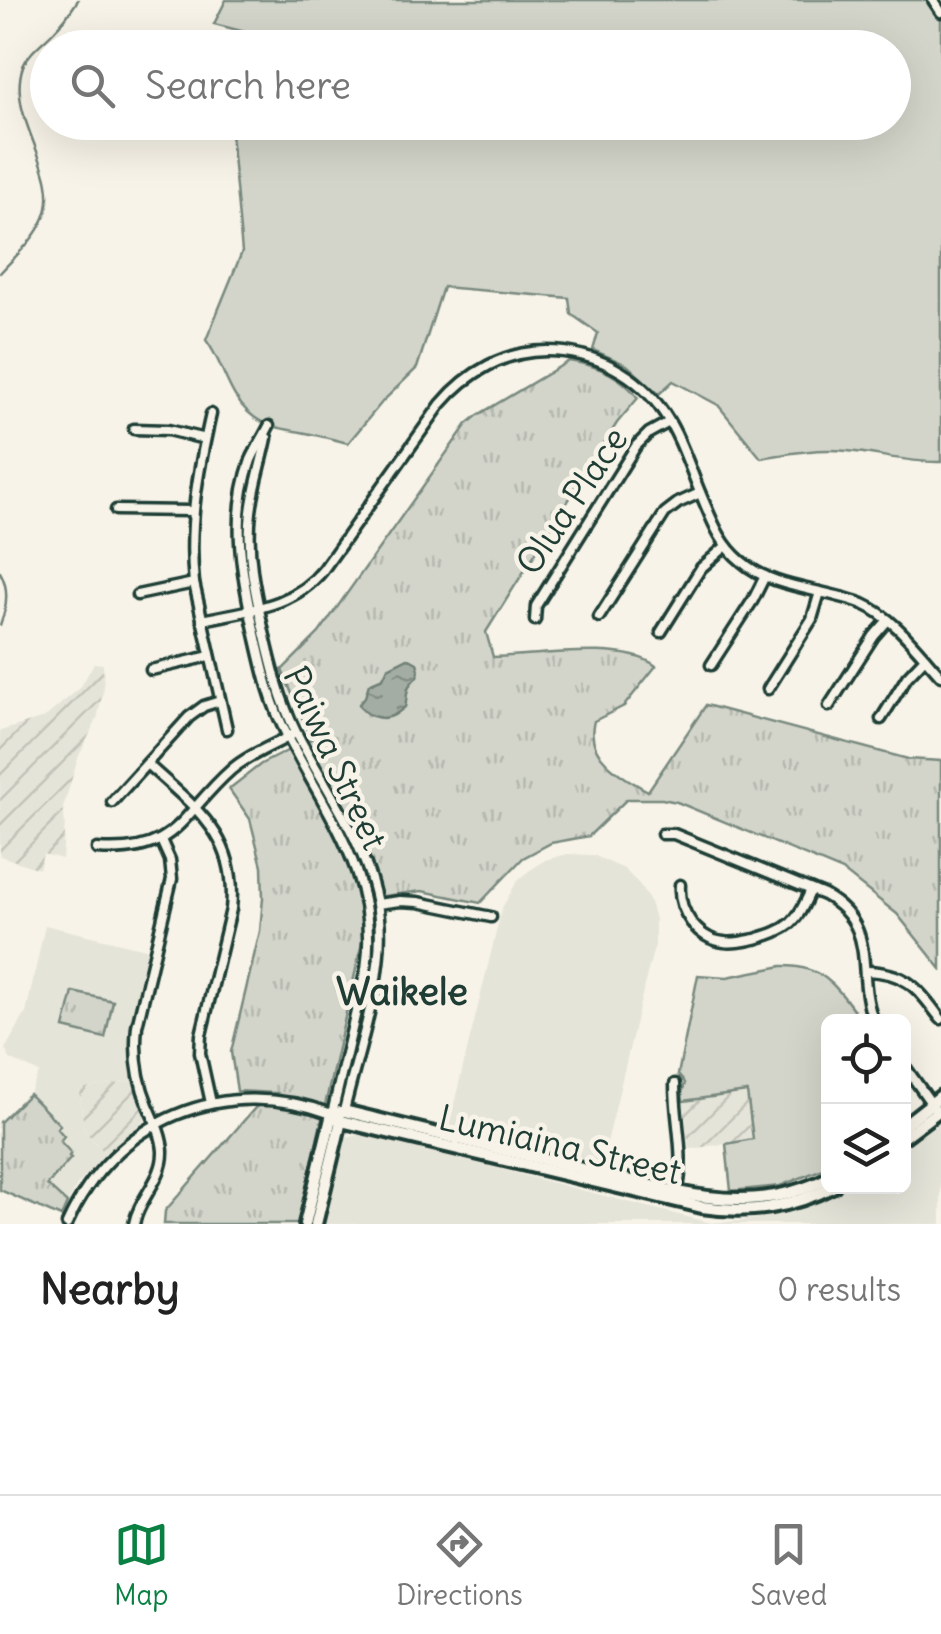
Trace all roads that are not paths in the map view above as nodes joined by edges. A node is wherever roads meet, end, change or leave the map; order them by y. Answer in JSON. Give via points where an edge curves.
{"nodes":[{"id":1,"x":933,"y":0,"type":"edge"},
{"id":2,"x":941,"y":12,"type":"edge"},
{"id":3,"x":211,"y":414,"type":"dead end"},
{"id":4,"x":669,"y":422,"type":"junction"},
{"id":5,"x":134,"y":429,"type":"dead end"},
{"id":6,"x":205,"y":439,"type":"junction"},
{"id":7,"x":700,"y":492,"type":"junction"},
{"id":8,"x":116,"y":510,"type":"dead end"},
{"id":9,"x":192,"y":511,"type":"junction"},
{"id":10,"x":726,"y":546,"type":"junction"},
{"id":11,"x":765,"y":576,"type":"junction"},
{"id":12,"x":194,"y":584,"type":"junction"},
{"id":13,"x":820,"y":592,"type":"junction"},
{"id":14,"x":138,"y":595,"type":"dead end"},
{"id":15,"x":254,"y":609,"type":"junction"},
{"id":16,"x":599,"y":617,"type":"dead end"},
{"id":17,"x":202,"y":620,"type":"junction"},
{"id":18,"x":535,"y":620,"type":"dead end"},
{"id":19,"x":888,"y":620,"type":"junction"},
{"id":20,"x":661,"y":632,"type":"dead end"},
{"id":21,"x":210,"y":656,"type":"junction"},
{"id":22,"x":924,"y":658,"type":"junction"},
{"id":23,"x":711,"y":665,"type":"dead end"},
{"id":24,"x":151,"y":670,"type":"dead end"},
{"id":25,"x":941,"y":676,"type":"edge"},
{"id":26,"x":768,"y":689,"type":"dead end"},
{"id":27,"x":220,"y":701,"type":"junction"},
{"id":28,"x":829,"y":706,"type":"dead end"},
{"id":29,"x":880,"y":719,"type":"dead end"},
{"id":30,"x":226,"y":729,"type":"dead end"},
{"id":31,"x":292,"y":735,"type":"junction"},
{"id":32,"x":147,"y":764,"type":"junction"},
{"id":33,"x":112,"y":802,"type":"dead end"},
{"id":34,"x":196,"y":809,"type":"junction"},
{"id":35,"x":662,"y":834,"type":"dead end"},
{"id":36,"x":161,"y":840,"type":"junction"},
{"id":37,"x":97,"y":848,"type":"dead end"},
{"id":38,"x":680,"y":886,"type":"dead end"},
{"id":39,"x":811,"y":890,"type":"junction"},
{"id":40,"x":364,"y":894,"type":"junction"},
{"id":41,"x":377,"y":904,"type":"junction"},
{"id":42,"x":368,"y":916,"type":"junction"},
{"id":43,"x":491,"y":917,"type":"dead end"},
{"id":44,"x":866,"y":971,"type":"junction"},
{"id":45,"x":871,"y":1014,"type":"edge"},
{"id":46,"x":941,"y":1019,"type":"edge"},
{"id":47,"x":911,"y":1073,"type":"edge"},
{"id":48,"x":674,"y":1084,"type":"dead end"},
{"id":49,"x":211,"y":1103,"type":"junction"},
{"id":50,"x":938,"y":1105,"type":"edge"},
{"id":51,"x":339,"y":1115,"type":"junction"},
{"id":52,"x":911,"y":1120,"type":"edge"},
{"id":53,"x":156,"y":1124,"type":"junction"},
{"id":54,"x":911,"y":1130,"type":"edge"},
{"id":55,"x":821,"y":1181,"type":"edge"},
{"id":56,"x":821,"y":1192,"type":"edge"},
{"id":57,"x":676,"y":1197,"type":"junction"},
{"id":58,"x":67,"y":1224,"type":"edge"},
{"id":59,"x":134,"y":1224,"type":"edge"},
{"id":60,"x":305,"y":1224,"type":"edge"},
{"id":61,"x":316,"y":1224,"type":"edge"}],
"edges":[{"from":1,"to":2,"type":"street"},
{"from":3,"to":6,"type":"street"},
{"from":4,"to":7,"type":"street"},
{"from":4,"to":15,"type":"street","via":[[635,381],[594,358],[538,351],[499,360],[450,393],[312,582],[285,601]]},
{"from":4,"to":18,"type":"street","name":"Olua Place","via":[[636,446],[536,606]]},
{"from":5,"to":6,"type":"street"},
{"from":6,"to":9,"type":"street"},
{"from":7,"to":10,"type":"street"},
{"from":7,"to":16,"type":"street","via":[[661,519]]},
{"from":8,"to":9,"type":"street"},
{"from":9,"to":12,"type":"street"},
{"from":10,"to":11,"type":"street"},
{"from":10,"to":20,"type":"street","via":[[702,568]]},
{"from":11,"to":13,"type":"street"},
{"from":11,"to":23,"type":"street"},
{"from":12,"to":14,"type":"street"},
{"from":12,"to":17,"type":"street"},
{"from":13,"to":19,"type":"street"},
{"from":13,"to":26,"type":"street","via":[[812,619]]},
{"from":15,"to":15,"type":"street","name":"Paiwa Street","via":[[250,528],[268,426],[240,514],[241,566]]},
{"from":15,"to":17,"type":"street"},
{"from":15,"to":31,"type":"street","name":"Paiwa Street","via":[[268,690]]},
{"from":17,"to":21,"type":"street"},
{"from":19,"to":22,"type":"street"},
{"from":19,"to":28,"type":"street"},
{"from":21,"to":24,"type":"street"},
{"from":21,"to":27,"type":"street"},
{"from":22,"to":25,"type":"street"},
{"from":22,"to":29,"type":"street"},
{"from":27,"to":30,"type":"street"},
{"from":27,"to":32,"type":"street","via":[[189,717]]},
{"from":31,"to":34,"type":"street","via":[[238,765]]},
{"from":31,"to":40,"type":"street","name":"Paiwa Street"},
{"from":31,"to":41,"type":"street","name":"Paiwa Street","via":[[355,840]]},
{"from":32,"to":33,"type":"street"},
{"from":32,"to":34,"type":"street"},
{"from":34,"to":36,"type":"street"},
{"from":34,"to":49,"type":"street","via":[[220,838],[233,881],[201,1035]]},
{"from":35,"to":39,"type":"street"},
{"from":36,"to":37,"type":"street","via":[[127,850]]},
{"from":36,"to":53,"type":"street","via":[[172,879],[135,1045]]},
{"from":38,"to":39,"type":"street","via":[[693,926],[726,943],[786,927]]},
{"from":39,"to":44,"type":"street","via":[[848,915]]},
{"from":40,"to":41,"type":"street"},
{"from":40,"to":42,"type":"street","name":"Paiwa Street"},
{"from":41,"to":42,"type":"street"},
{"from":41,"to":43,"type":"street","via":[[418,902]]},
{"from":41,"to":51,"type":"street","name":"Paiwa Street","via":[[378,969]]},
{"from":42,"to":51,"type":"street","name":"Paiwa Street","via":[[366,969]]},
{"from":44,"to":45,"type":"street"},
{"from":44,"to":46,"type":"street","via":[[910,982]]},
{"from":47,"to":50,"type":"street"},
{"from":48,"to":57,"type":"street","via":[[682,1153]]},
{"from":49,"to":51,"type":"street","name":"Lumiaina Street","via":[[280,1102]]},
{"from":49,"to":53,"type":"street","name":"Lumiaina Street"},
{"from":50,"to":52,"type":"main road"},
{"from":50,"to":54,"type":"main road"},
{"from":51,"to":57,"type":"main road","name":"Lumiaina Street"},
{"from":51,"to":60,"type":"main road","name":"Paiwa Street"},
{"from":51,"to":61,"type":"main road","name":"Paiwa Street"},
{"from":53,"to":58,"type":"street","name":"Lumiaina Street","via":[[100,1170]]},
{"from":53,"to":59,"type":"street","via":[[162,1164]]},
{"from":55,"to":57,"type":"main road","name":"Lumiaina Street","via":[[749,1200]]},
{"from":56,"to":57,"type":"main road","name":"Lumiaina Street","via":[[753,1210],[720,1210]]}]}
